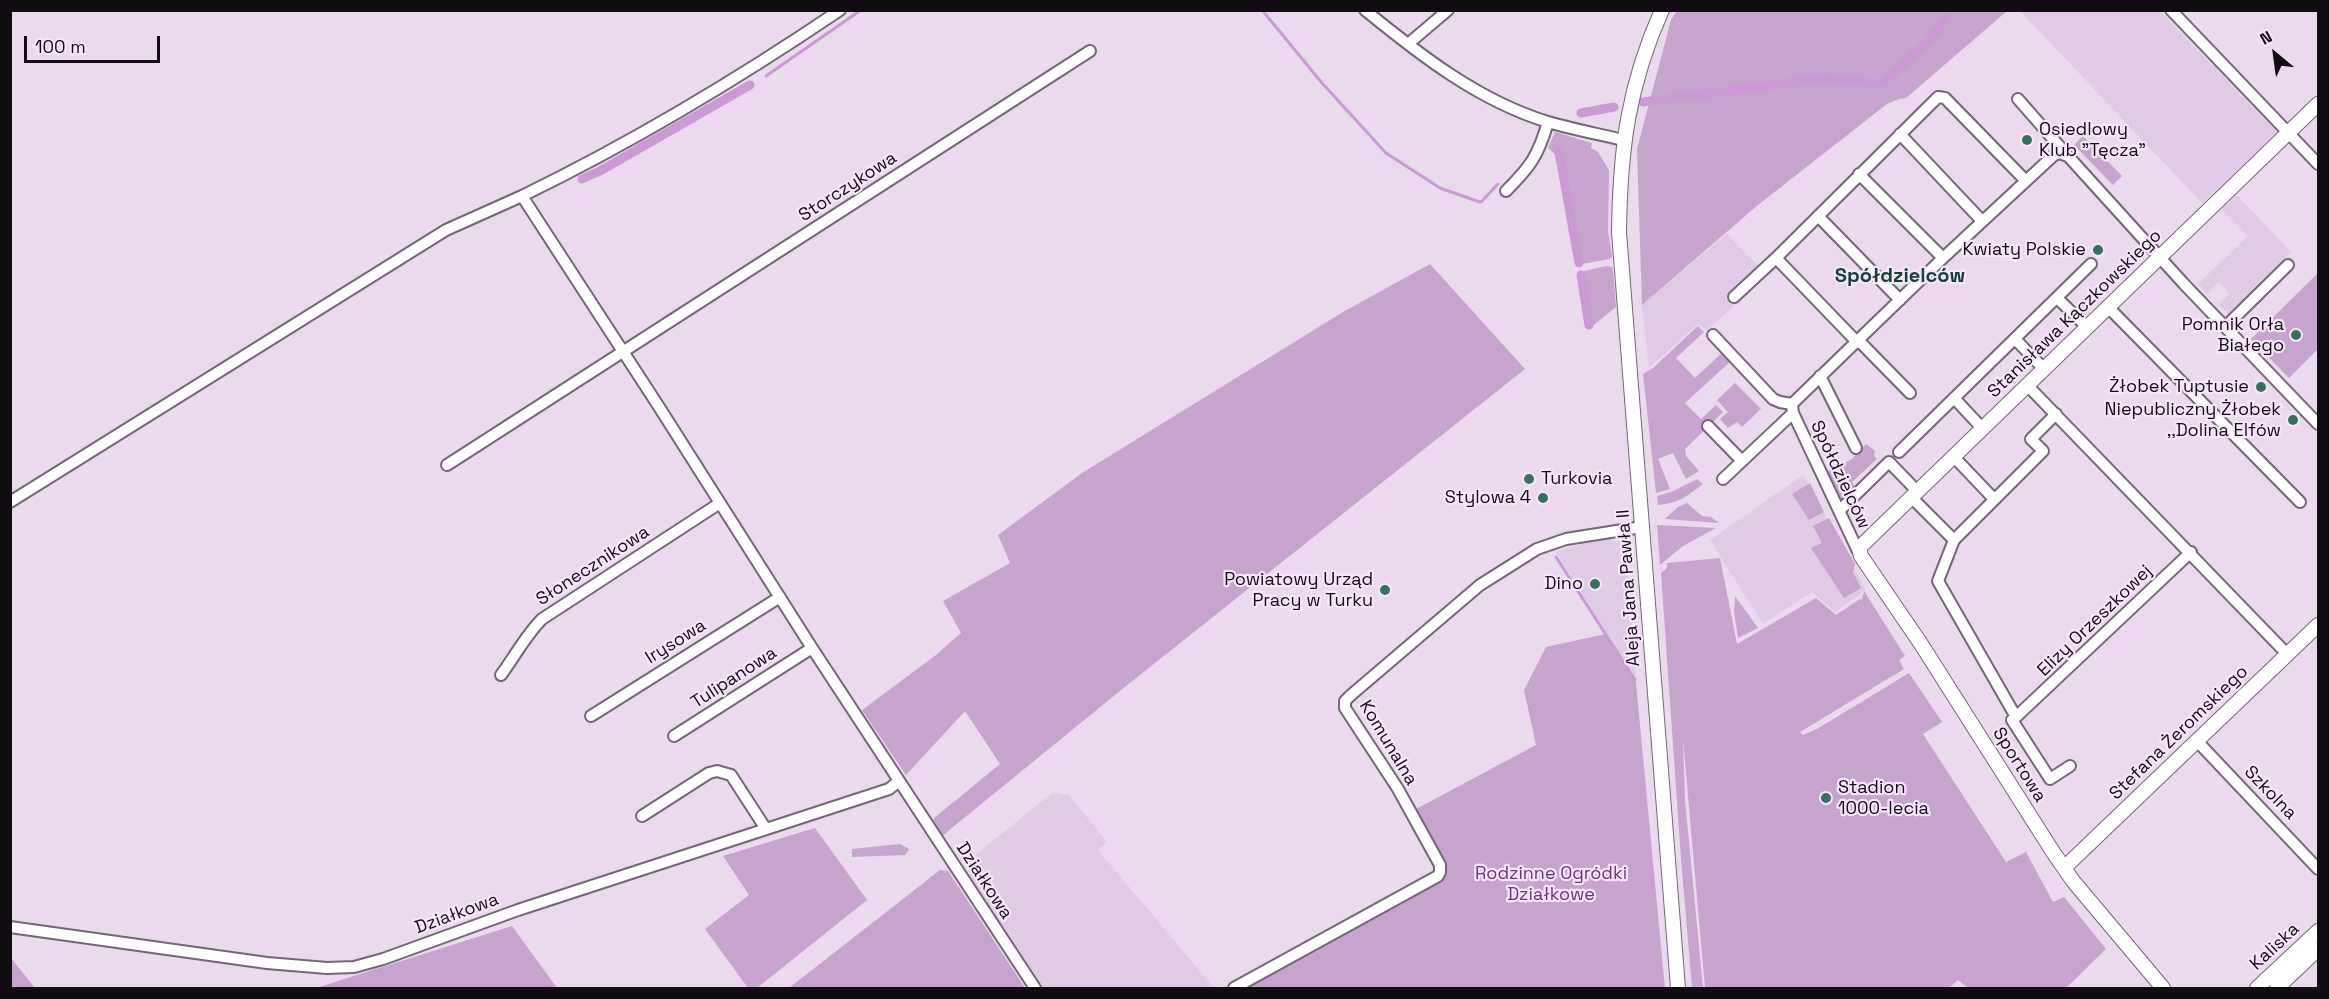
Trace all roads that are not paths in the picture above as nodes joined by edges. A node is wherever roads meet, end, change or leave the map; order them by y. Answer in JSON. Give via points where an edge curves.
{"nodes":[{"id":1,"x":840,"y":10,"type":"edge"},
{"id":2,"x":1365,"y":10,"type":"edge"},
{"id":3,"x":1448,"y":10,"type":"edge"},
{"id":4,"x":1662,"y":10,"type":"edge"},
{"id":5,"x":2171,"y":10,"type":"edge"},
{"id":6,"x":1408,"y":44,"type":"junction"},
{"id":7,"x":1090,"y":51,"type":"dead end"},
{"id":8,"x":2018,"y":99,"type":"dead end"},
{"id":9,"x":2319,"y":104,"type":"edge"},
{"id":10,"x":1548,"y":122,"type":"junction"},
{"id":11,"x":2289,"y":133,"type":"junction"},
{"id":12,"x":1900,"y":134,"type":"junction"},
{"id":13,"x":1623,"y":140,"type":"junction"},
{"id":14,"x":2068,"y":156,"type":"junction"},
{"id":15,"x":2319,"y":164,"type":"edge"},
{"id":16,"x":1860,"y":174,"type":"junction"},
{"id":17,"x":2025,"y":180,"type":"junction"},
{"id":18,"x":1506,"y":191,"type":"dead end"},
{"id":19,"x":522,"y":196,"type":"junction"},
{"id":20,"x":1818,"y":216,"type":"junction"},
{"id":21,"x":1982,"y":221,"type":"junction"},
{"id":22,"x":1776,"y":258,"type":"junction"},
{"id":23,"x":1943,"y":258,"type":"junction"},
{"id":24,"x":2160,"y":258,"type":"junction"},
{"id":25,"x":2091,"y":264,"type":"dead end"},
{"id":26,"x":2288,"y":266,"type":"dead end"},
{"id":27,"x":1734,"y":297,"type":"dead end"},
{"id":28,"x":2057,"y":298,"type":"junction"},
{"id":29,"x":1900,"y":300,"type":"junction"},
{"id":30,"x":2108,"y":307,"type":"junction"},
{"id":31,"x":2086,"y":327,"type":"junction"},
{"id":32,"x":2225,"y":327,"type":"junction"},
{"id":33,"x":1713,"y":335,"type":"dead end"},
{"id":34,"x":2015,"y":339,"type":"junction"},
{"id":35,"x":1856,"y":342,"type":"junction"},
{"id":36,"x":623,"y":351,"type":"junction"},
{"id":37,"x":2044,"y":369,"type":"junction"},
{"id":38,"x":1820,"y":376,"type":"junction"},
{"id":39,"x":2027,"y":385,"type":"junction"},
{"id":40,"x":1910,"y":393,"type":"dead end"},
{"id":41,"x":1954,"y":398,"type":"junction"},
{"id":42,"x":1792,"y":409,"type":"junction"},
{"id":43,"x":2055,"y":414,"type":"junction"},
{"id":44,"x":2319,"y":424,"type":"edge"},
{"id":45,"x":1708,"y":426,"type":"dead end"},
{"id":46,"x":1982,"y":428,"type":"junction"},
{"id":47,"x":1856,"y":448,"type":"dead end"},
{"id":48,"x":1899,"y":452,"type":"dead end"},
{"id":49,"x":1953,"y":456,"type":"junction"},
{"id":50,"x":1742,"y":461,"type":"junction"},
{"id":51,"x":447,"y":465,"type":"dead end"},
{"id":52,"x":1723,"y":479,"type":"dead end"},
{"id":53,"x":1914,"y":494,"type":"junction"},
{"id":54,"x":1994,"y":500,"type":"junction"},
{"id":55,"x":10,"y":502,"type":"edge"},
{"id":56,"x":2300,"y":502,"type":"dead end"},
{"id":57,"x":720,"y":503,"type":"junction"},
{"id":58,"x":1839,"y":511,"type":"junction"},
{"id":59,"x":1642,"y":527,"type":"junction"},
{"id":60,"x":1954,"y":540,"type":"junction"},
{"id":61,"x":1858,"y":551,"type":"junction"},
{"id":62,"x":2191,"y":552,"type":"junction"},
{"id":63,"x":780,"y":597,"type":"junction"},
{"id":64,"x":2319,"y":625,"type":"edge"},
{"id":65,"x":812,"y":648,"type":"junction"},
{"id":66,"x":2288,"y":655,"type":"junction"},
{"id":67,"x":501,"y":675,"type":"dead end"},
{"id":68,"x":2019,"y":715,"type":"junction"},
{"id":69,"x":591,"y":716,"type":"dead end"},
{"id":70,"x":674,"y":736,"type":"dead end"},
{"id":71,"x":2197,"y":741,"type":"junction"},
{"id":72,"x":2070,"y":766,"type":"dead end"},
{"id":73,"x":902,"y":786,"type":"junction"},
{"id":74,"x":642,"y":816,"type":"dead end"},
{"id":75,"x":766,"y":829,"type":"junction"},
{"id":76,"x":2065,"y":867,"type":"junction"},
{"id":77,"x":2319,"y":868,"type":"edge"},
{"id":78,"x":10,"y":927,"type":"edge"},
{"id":79,"x":2319,"y":931,"type":"edge"},
{"id":80,"x":2319,"y":949,"type":"edge"},
{"id":81,"x":1035,"y":988,"type":"edge"},
{"id":82,"x":1234,"y":988,"type":"edge"},
{"id":83,"x":1678,"y":988,"type":"edge"},
{"id":84,"x":2163,"y":988,"type":"edge"},
{"id":85,"x":2260,"y":988,"type":"edge"},
{"id":86,"x":2277,"y":988,"type":"edge"}],
"edges":[{"from":1,"to":19,"type":"street","via":[[719,89]]},
{"from":2,"to":6,"type":"street"},
{"from":3,"to":6,"type":"street"},
{"from":4,"to":13,"type":"street","name":"Aleja Jana Pawła II","via":[[1638,76]]},
{"from":5,"to":11,"type":"street"},
{"from":6,"to":10,"type":"street","via":[[1478,92]]},
{"from":7,"to":36,"type":"street","name":"Storczykowa"},
{"from":8,"to":14,"type":"street"},
{"from":9,"to":11,"type":"street","name":"Stanisława Kączkowskiego"},
{"from":10,"to":13,"type":"street"},
{"from":10,"to":18,"type":"street","via":[[1536,158]]},
{"from":11,"to":15,"type":"street"},
{"from":11,"to":24,"type":"street","name":"Stanisława Kączkowskiego"},
{"from":12,"to":16,"type":"street"},
{"from":12,"to":17,"type":"street","via":[[1938,97],[1945,98]]},
{"from":12,"to":21,"type":"street"},
{"from":13,"to":59,"type":"street","name":"Aleja Jana Pawła II","via":[[1619,242]]},
{"from":14,"to":17,"type":"street","name":"Spółdzielców","via":[[2054,155]]},
{"from":14,"to":24,"type":"street"},
{"from":16,"to":20,"type":"street"},
{"from":16,"to":23,"type":"street"},
{"from":17,"to":21,"type":"street","name":"Spółdzielców"},
{"from":19,"to":36,"type":"street"},
{"from":19,"to":55,"type":"street","via":[[446,230]]},
{"from":20,"to":22,"type":"street"},
{"from":20,"to":29,"type":"street"},
{"from":21,"to":23,"type":"street","name":"Spółdzielców"},
{"from":22,"to":27,"type":"street"},
{"from":22,"to":35,"type":"street"},
{"from":23,"to":29,"type":"street","name":"Spółdzielców"},
{"from":24,"to":30,"type":"street","name":"Stanisława Kączkowskiego"},
{"from":24,"to":32,"type":"street"},
{"from":25,"to":28,"type":"street"},
{"from":26,"to":32,"type":"street"},
{"from":28,"to":31,"type":"street"},
{"from":28,"to":34,"type":"street"},
{"from":29,"to":35,"type":"street","name":"Spółdzielców"},
{"from":30,"to":31,"type":"street","name":"Stanisława Kączkowskiego"},
{"from":30,"to":56,"type":"street"},
{"from":31,"to":37,"type":"street","name":"Stanisława Kączkowskiego"},
{"from":32,"to":44,"type":"street"},
{"from":33,"to":42,"type":"street","name":"Spółdzielców","via":[[1773,399]]},
{"from":34,"to":37,"type":"street"},
{"from":34,"to":41,"type":"street"},
{"from":35,"to":38,"type":"street","name":"Spółdzielców"},
{"from":35,"to":40,"type":"street"},
{"from":36,"to":51,"type":"street","name":"Storczykowa"},
{"from":36,"to":57,"type":"street"},
{"from":37,"to":39,"type":"street","name":"Stanisława Kączkowskiego"},
{"from":38,"to":42,"type":"street","name":"Spółdzielców"},
{"from":38,"to":47,"type":"street","name":"Spółdzielców"},
{"from":39,"to":43,"type":"street"},
{"from":39,"to":46,"type":"street","name":"Stanisława Kączkowskiego"},
{"from":41,"to":46,"type":"street"},
{"from":41,"to":48,"type":"street"},
{"from":42,"to":50,"type":"street","name":"Spółdzielców"},
{"from":42,"to":58,"type":"street","name":"Spółdzielców"},
{"from":43,"to":54,"type":"street","via":[[2031,439],[2043,451]]},
{"from":43,"to":62,"type":"street"},
{"from":45,"to":50,"type":"street"},
{"from":46,"to":49,"type":"street","name":"Stanisława Kączkowskiego"},
{"from":49,"to":53,"type":"street","name":"Stanisława Kączkowskiego"},
{"from":49,"to":54,"type":"street"},
{"from":50,"to":52,"type":"street","name":"Spółdzielców"},
{"from":53,"to":58,"type":"street","via":[[1889,462]]},
{"from":53,"to":60,"type":"street"},
{"from":53,"to":61,"type":"street","name":"Stanisława Kączkowskiego"},
{"from":54,"to":60,"type":"street"},
{"from":57,"to":63,"type":"street"},
{"from":57,"to":67,"type":"street","name":"Słonecznikowa","via":[[542,619]]},
{"from":58,"to":61,"type":"street","name":"Spółdzielców"},
{"from":59,"to":82,"type":"street","name":"Komunalna","via":[[1566,539],[1538,549],[1480,585],[1345,701],[1345,708],[1398,789],[1440,865],[1440,872]]},
{"from":59,"to":83,"type":"street","name":"Aleja Jana Pawła II"},
{"from":60,"to":68,"type":"street","via":[[1938,581]]},
{"from":61,"to":76,"type":"street","name":"Sportowa"},
{"from":62,"to":66,"type":"street"},
{"from":62,"to":68,"type":"street","name":"Elizy Orzeszkowej"},
{"from":63,"to":65,"type":"street"},
{"from":63,"to":69,"type":"street","name":"Irysowa"},
{"from":64,"to":66,"type":"street","name":"Stefana Żeromskiego"},
{"from":65,"to":70,"type":"street","name":"Tulipanowa"},
{"from":65,"to":73,"type":"street"},
{"from":66,"to":71,"type":"street","name":"Stefana Żeromskiego"},
{"from":68,"to":72,"type":"street","via":[[2012,720],[2050,779]]},
{"from":71,"to":76,"type":"street","name":"Stefana Żeromskiego"},
{"from":71,"to":77,"type":"street","name":"Szkolna"},
{"from":73,"to":75,"type":"street","name":"Działkowa"},
{"from":73,"to":81,"type":"street","name":"Działkowa"},
{"from":74,"to":75,"type":"street","via":[[709,773],[724,771],[731,775]]},
{"from":75,"to":78,"type":"street","name":"Działkowa","via":[[354,966],[267,963]]},
{"from":76,"to":84,"type":"street","name":"Sportowa"},
{"from":79,"to":85,"type":"street","name":"Kaliska"},
{"from":80,"to":86,"type":"street","name":"Kaliska"}]}
